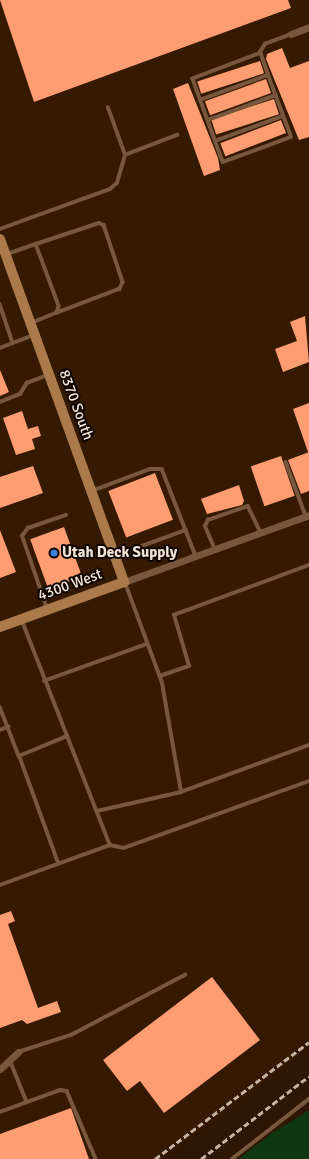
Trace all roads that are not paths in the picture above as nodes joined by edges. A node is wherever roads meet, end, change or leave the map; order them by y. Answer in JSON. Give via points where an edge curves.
{"nodes":[{"id":1,"x":309,"y":27,"type":"edge"},
{"id":2,"x":291,"y":34,"type":"joint"},
{"id":3,"x":261,"y":53,"type":"junction"},
{"id":4,"x":268,"y":75,"type":"junction"},
{"id":5,"x":276,"y":95,"type":"junction"},
{"id":6,"x":200,"y":100,"type":"junction"},
{"id":7,"x":108,"y":108,"type":"dead end"},
{"id":8,"x":283,"y":116,"type":"junction"},
{"id":9,"x":208,"y":120,"type":"junction"},
{"id":10,"x":177,"y":136,"type":"dead end"},
{"id":11,"x":215,"y":141,"type":"junction"},
{"id":12,"x":125,"y":155,"type":"junction"},
{"id":13,"x":0,"y":229,"type":"edge"},
{"id":14,"x":1,"y":243,"type":"edge"},
{"id":15,"x":36,"y":244,"type":"junction"},
{"id":16,"x":6,"y":255,"type":"junction"},
{"id":17,"x":0,"y":304,"type":"edge"},
{"id":18,"x":57,"y":313,"type":"junction"},
{"id":19,"x":31,"y":324,"type":"junction"},
{"id":20,"x":35,"y":335,"type":"junction"},
{"id":21,"x":13,"y":343,"type":"junction"},
{"id":22,"x":0,"y":348,"type":"edge"},
{"id":23,"x":49,"y":374,"type":"junction"},
{"id":24,"x":0,"y":402,"type":"edge"},
{"id":25,"x":286,"y":462,"type":"dead end"},
{"id":26,"x":91,"y":491,"type":"junction"},
{"id":27,"x":66,"y":514,"type":"dead end"},
{"id":28,"x":307,"y":516,"type":"edge"},
{"id":29,"x":186,"y":530,"type":"junction"},
{"id":30,"x":261,"y":533,"type":"junction"},
{"id":31,"x":134,"y":549,"type":"dead end"},
{"id":32,"x":215,"y":550,"type":"junction"},
{"id":33,"x":196,"y":556,"type":"junction"},
{"id":34,"x":309,"y":565,"type":"edge"},
{"id":35,"x":124,"y":582,"type":"junction"},
{"id":36,"x":47,"y":610,"type":"junction"},
{"id":37,"x":22,"y":619,"type":"junction"},
{"id":38,"x":0,"y":627,"type":"edge"},
{"id":39,"x":147,"y":644,"type":"junction"},
{"id":40,"x":160,"y":676,"type":"junction"},
{"id":41,"x":44,"y":681,"type":"junction"},
{"id":42,"x":0,"y":707,"type":"edge"},
{"id":43,"x":8,"y":727,"type":"junction"},
{"id":44,"x":0,"y":730,"type":"edge"},
{"id":45,"x":67,"y":736,"type":"junction"},
{"id":46,"x":309,"y":745,"type":"edge"},
{"id":47,"x":18,"y":756,"type":"junction"},
{"id":48,"x":309,"y":781,"type":"edge"},
{"id":49,"x":181,"y":792,"type":"junction"},
{"id":50,"x":97,"y":811,"type":"junction"},
{"id":51,"x":110,"y":845,"type":"junction"},
{"id":52,"x":58,"y":863,"type":"junction"},
{"id":53,"x":0,"y":884,"type":"edge"},
{"id":54,"x":185,"y":975,"type":"dead end"},
{"id":55,"x":18,"y":1052,"type":"joint"},
{"id":56,"x":10,"y":1060,"type":"junction"},
{"id":57,"x":0,"y":1069,"type":"edge"},
{"id":58,"x":309,"y":1098,"type":"edge"},
{"id":59,"x":27,"y":1102,"type":"junction"},
{"id":60,"x":0,"y":1112,"type":"edge"},
{"id":61,"x":96,"y":1159,"type":"edge"},
{"id":62,"x":232,"y":1159,"type":"edge"}],
"edges":[{"from":1,"to":2,"type":"street"},
{"from":2,"to":3,"type":"lane","via":[[265,44]]},
{"from":3,"to":4,"type":"lane"},
{"from":3,"to":6,"type":"lane","via":[[193,79]]},
{"from":4,"to":5,"type":"lane"},
{"from":4,"to":6,"type":"lane"},
{"from":5,"to":8,"type":"lane"},
{"from":5,"to":9,"type":"lane"},
{"from":6,"to":9,"type":"lane"},
{"from":7,"to":12,"type":"lane"},
{"from":8,"to":11,"type":"lane"},
{"from":8,"to":11,"type":"lane","via":[[291,137],[230,160],[223,162]]},
{"from":9,"to":11,"type":"lane"},
{"from":10,"to":12,"type":"lane"},
{"from":12,"to":13,"type":"lane","via":[[117,183],[110,189]]},
{"from":14,"to":16,"type":"street","name":"8370 South"},
{"from":15,"to":16,"type":"lane"},
{"from":15,"to":18,"type":"lane","via":[[59,306]]},
{"from":15,"to":18,"type":"lane","via":[[99,223],[104,225],[123,282],[120,289]]},
{"from":16,"to":19,"type":"street","name":"8370 South"},
{"from":17,"to":21,"type":"lane"},
{"from":18,"to":19,"type":"lane"},
{"from":19,"to":20,"type":"street","name":"8370 South"},
{"from":20,"to":21,"type":"lane"},
{"from":20,"to":23,"type":"street","name":"8370 South"},
{"from":21,"to":22,"type":"lane"},
{"from":23,"to":24,"type":"lane","via":[[27,383],[20,394]]},
{"from":23,"to":26,"type":"street","name":"8370 South"},
{"from":25,"to":28,"type":"lane"},
{"from":26,"to":29,"type":"lane","via":[[150,469],[162,469]]},
{"from":26,"to":35,"type":"street","name":"8370 South"},
{"from":27,"to":36,"type":"lane","via":[[28,528],[22,536]]},
{"from":28,"to":30,"type":"street","name":"4300 West"},
{"from":29,"to":31,"type":"lane"},
{"from":29,"to":33,"type":"lane"},
{"from":30,"to":32,"type":"street","name":"4300 West"},
{"from":30,"to":32,"type":"lane","via":[[248,506],[208,520],[205,526]]},
{"from":32,"to":33,"type":"street","name":"4300 West"},
{"from":33,"to":35,"type":"street","name":"4300 West"},
{"from":34,"to":40,"type":"lane","via":[[174,615],[189,666]]},
{"from":35,"to":36,"type":"street","name":"4300 West"},
{"from":35,"to":39,"type":"lane"},
{"from":36,"to":37,"type":"street","name":"4300 West"},
{"from":37,"to":38,"type":"street","name":"4300 West"},
{"from":37,"to":41,"type":"lane"},
{"from":39,"to":40,"type":"lane"},
{"from":39,"to":41,"type":"lane"},
{"from":40,"to":49,"type":"lane","via":[[168,706]]},
{"from":41,"to":45,"type":"lane"},
{"from":42,"to":43,"type":"lane"},
{"from":43,"to":44,"type":"lane"},
{"from":43,"to":47,"type":"lane"},
{"from":45,"to":47,"type":"lane"},
{"from":45,"to":50,"type":"lane"},
{"from":46,"to":49,"type":"lane"},
{"from":47,"to":52,"type":"lane"},
{"from":48,"to":51,"type":"lane","via":[[124,848]]},
{"from":49,"to":50,"type":"lane"},
{"from":50,"to":51,"type":"lane"},
{"from":51,"to":52,"type":"lane"},
{"from":52,"to":53,"type":"lane"},
{"from":54,"to":55,"type":"lane","via":[[71,1035]]},
{"from":55,"to":56,"type":"street"},
{"from":56,"to":57,"type":"street"},
{"from":56,"to":59,"type":"lane"},
{"from":58,"to":62,"type":"lane"},
{"from":59,"to":60,"type":"lane"},
{"from":59,"to":61,"type":"lane","via":[[60,1090],[67,1091]]}]}
